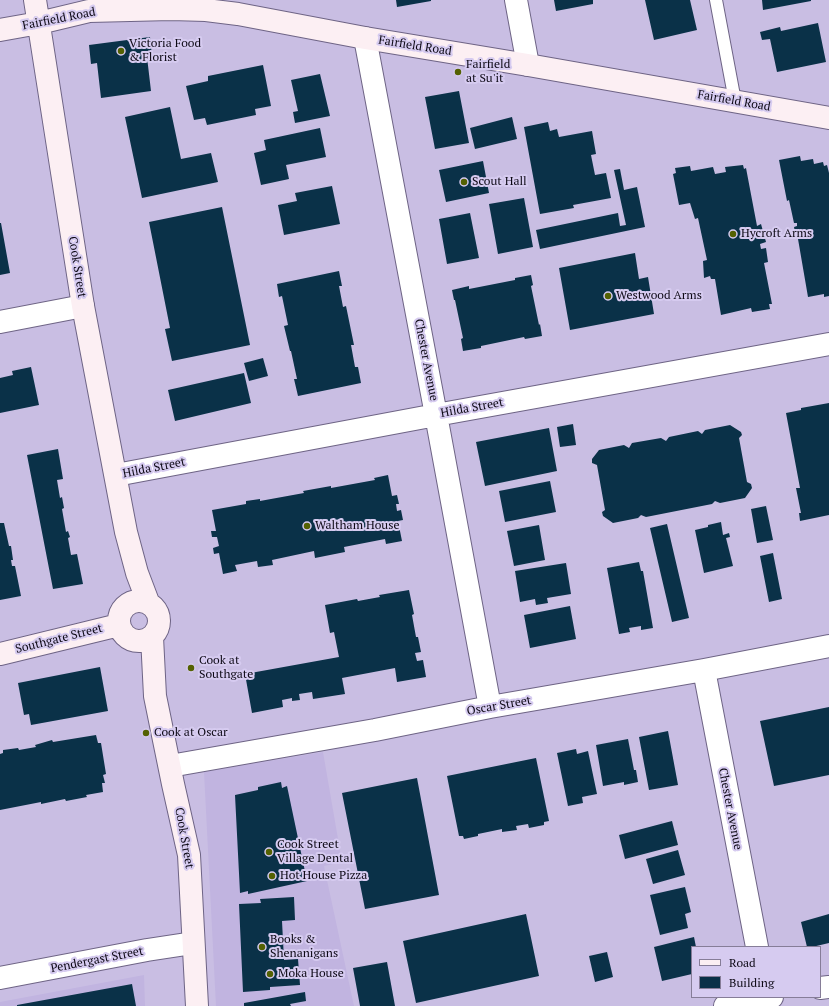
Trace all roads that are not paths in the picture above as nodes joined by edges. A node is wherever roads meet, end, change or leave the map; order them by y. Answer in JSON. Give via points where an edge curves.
{"nodes":[{"id":1,"x":35,"y":0,"type":"edge"},
{"id":2,"x":516,"y":0,"type":"edge"},
{"id":3,"x":716,"y":0,"type":"edge"},
{"id":4,"x":39,"y":23,"type":"junction"},
{"id":5,"x":0,"y":30,"type":"edge"},
{"id":6,"x":365,"y":38,"type":"junction"},
{"id":7,"x":528,"y":65,"type":"junction"},
{"id":8,"x":735,"y":101,"type":"junction"},
{"id":9,"x":829,"y":118,"type":"edge"},
{"id":10,"x":83,"y":306,"type":"junction"},
{"id":11,"x":0,"y":322,"type":"edge"},
{"id":12,"x":829,"y":344,"type":"edge"},
{"id":13,"x":436,"y":415,"type":"junction"},
{"id":14,"x":116,"y":475,"type":"junction"},
{"id":15,"x":137,"y":603,"type":"junction"},
{"id":16,"x":134,"y":634,"type":"junction"},
{"id":17,"x":829,"y":646,"type":"edge"},
{"id":18,"x":0,"y":654,"type":"edge"},
{"id":19,"x":704,"y":670,"type":"junction"},
{"id":20,"x":490,"y":707,"type":"junction"},
{"id":21,"x":170,"y":766,"type":"junction"},
{"id":22,"x":193,"y":943,"type":"junction"},
{"id":23,"x":757,"y":946,"type":"edge"},
{"id":24,"x":0,"y":978,"type":"edge"},
{"id":25,"x":768,"y":1000,"type":"edge"},
{"id":26,"x":197,"y":1006,"type":"edge"},
{"id":27,"x":725,"y":1006,"type":"edge"}],
"edges":[{"from":1,"to":4,"type":"main road","name":"Cook Street"},
{"from":2,"to":7,"type":"street"},
{"from":3,"to":8,"type":"lane"},
{"from":4,"to":5,"type":"main road","name":"Fairfield Road"},
{"from":4,"to":6,"type":"main road","name":"Fairfield Road","via":[[89,11],[206,10]]},
{"from":4,"to":10,"type":"main road","name":"Cook Street"},
{"from":6,"to":7,"type":"main road","name":"Fairfield Road"},
{"from":6,"to":13,"type":"street","name":"Chester Avenue"},
{"from":7,"to":8,"type":"main road","name":"Fairfield Road"},
{"from":8,"to":9,"type":"main road","name":"Fairfield Road"},
{"from":10,"to":11,"type":"street"},
{"from":10,"to":14,"type":"main road","name":"Cook Street"},
{"from":12,"to":13,"type":"street","name":"Hilda Street"},
{"from":13,"to":14,"type":"street","name":"Hilda Street"},
{"from":13,"to":20,"type":"street","name":"Chester Avenue"},
{"from":14,"to":15,"type":"main road","name":"Cook Street","via":[[126,532],[138,573]]},
{"from":15,"to":16,"type":"main road","via":[[120,613]]},
{"from":15,"to":16,"type":"main road","name":"Cook Street","via":[[156,608],[160,618],[159,629]]},
{"from":16,"to":18,"type":"main road","name":"Southgate Street"},
{"from":16,"to":21,"type":"main road","name":"Cook Street","via":[[155,696]]},
{"from":17,"to":19,"type":"street","name":"Oscar Street"},
{"from":19,"to":20,"type":"street","name":"Oscar Street"},
{"from":19,"to":23,"type":"street","name":"Chester Avenue"},
{"from":20,"to":21,"type":"street","name":"Oscar Street"},
{"from":21,"to":22,"type":"main road","name":"Cook Street","via":[[190,856]]},
{"from":22,"to":24,"type":"street","name":"Pendergast Street"},
{"from":22,"to":26,"type":"main road","name":"Cook Street"},
{"from":25,"to":27,"type":"street"}]}
